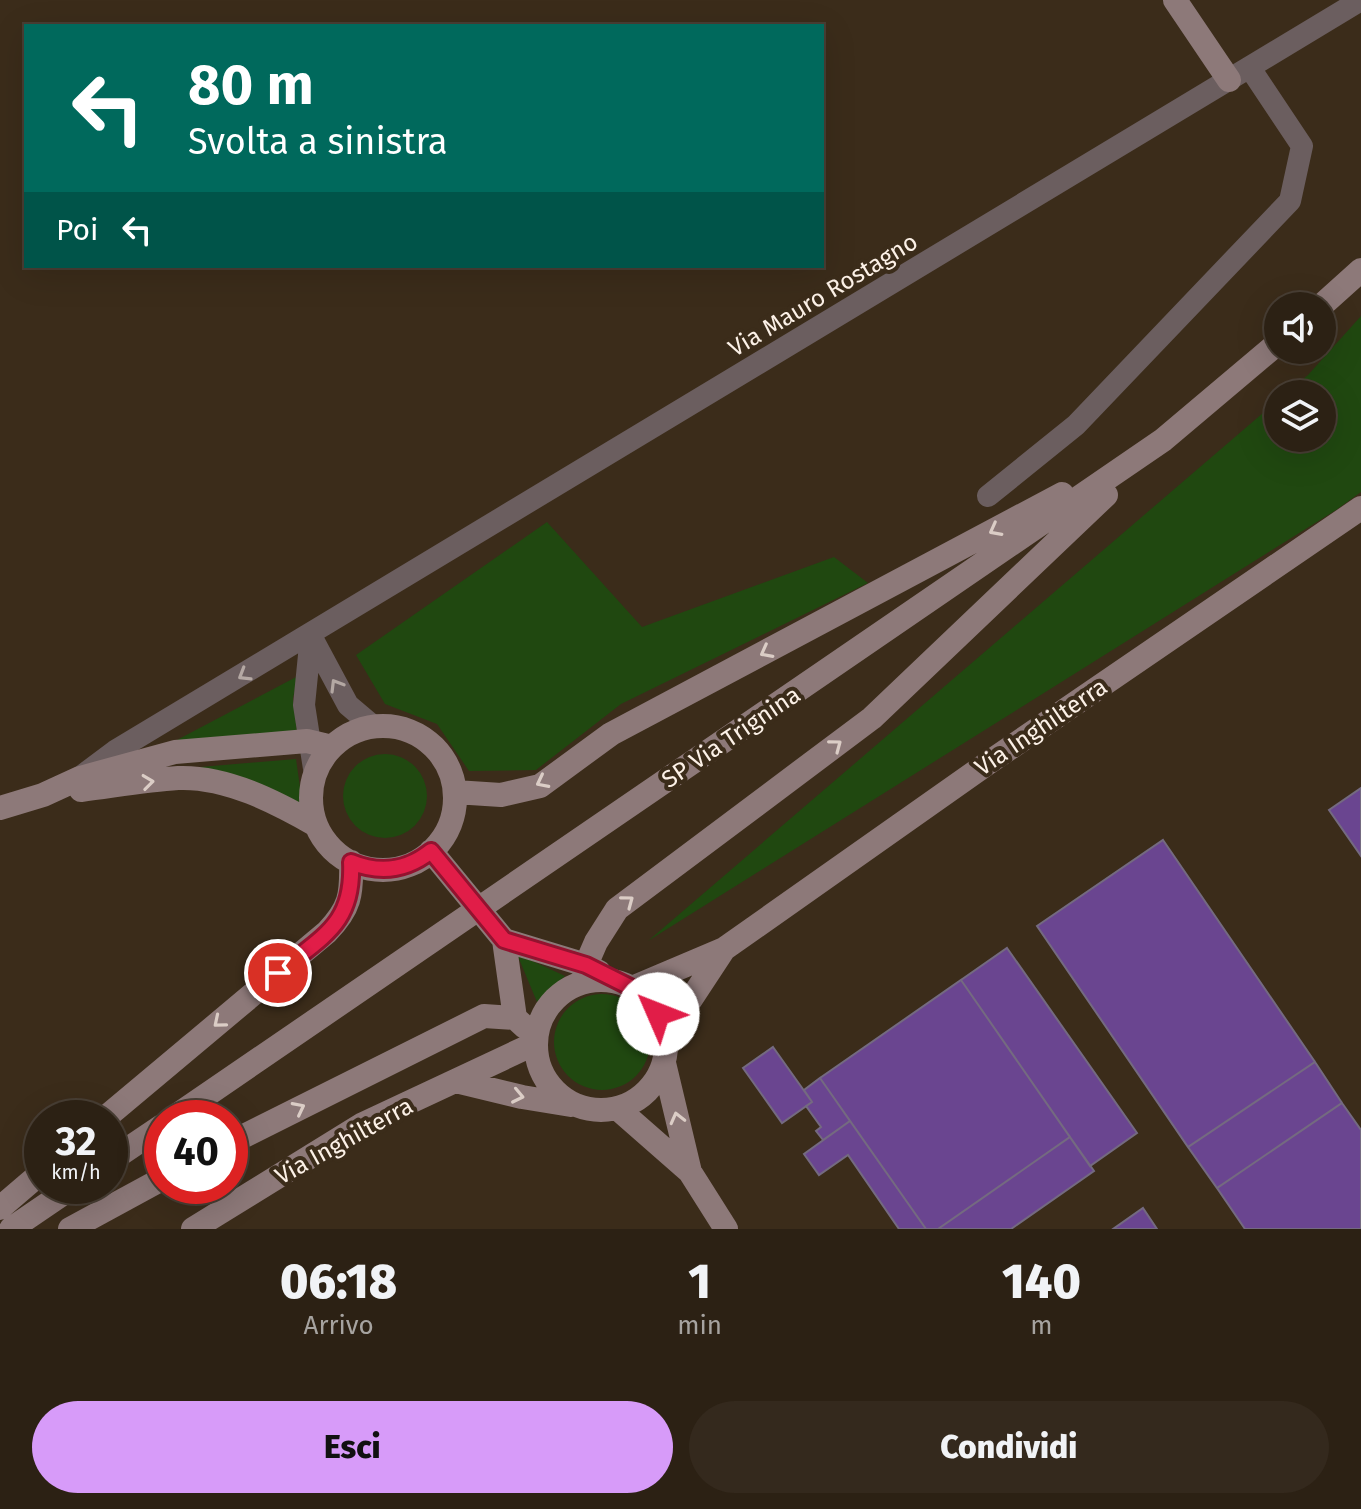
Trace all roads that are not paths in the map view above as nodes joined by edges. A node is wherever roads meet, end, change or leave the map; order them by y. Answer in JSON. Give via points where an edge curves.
{"nodes":[{"id":1,"x":1175,"y":0,"type":"edge"},
{"id":2,"x":1361,"y":0,"type":"edge"},
{"id":3,"x":1250,"y":68,"type":"junction"},
{"id":4,"x":1229,"y":80,"type":"junction"},
{"id":5,"x":1361,"y":270,"type":"edge"},
{"id":6,"x":1336,"y":292,"type":"edge"},
{"id":7,"x":1264,"y":355,"type":"edge"},
{"id":8,"x":1163,"y":440,"type":"junction"},
{"id":9,"x":988,"y":496,"type":"dead end"},
{"id":10,"x":1361,"y":508,"type":"edge"},
{"id":11,"x":311,"y":635,"type":"junction"},
{"id":12,"x":374,"y":727,"type":"junction"},
{"id":13,"x":307,"y":741,"type":"junction"},
{"id":14,"x":332,"y":747,"type":"junction"},
{"id":15,"x":315,"y":775,"type":"junction"},
{"id":16,"x":80,"y":778,"type":"junction"},
{"id":17,"x":455,"y":792,"type":"junction"},
{"id":18,"x":43,"y":795,"type":"junction"},
{"id":19,"x":0,"y":808,"type":"edge"},
{"id":20,"x":316,"y":825,"type":"junction"},
{"id":21,"x":431,"y":851,"type":"junction"},
{"id":22,"x":351,"y":862,"type":"junction"},
{"id":23,"x":504,"y":940,"type":"junction"},
{"id":24,"x":724,"y":949,"type":"junction"},
{"id":25,"x":586,"y":965,"type":"junction"},
{"id":26,"x":624,"y":984,"type":"junction"},
{"id":27,"x":515,"y":1018,"type":"junction"},
{"id":28,"x":666,"y":1037,"type":"junction"},
{"id":29,"x":536,"y":1040,"type":"junction"},
{"id":30,"x":664,"y":1063,"type":"junction"},
{"id":31,"x":456,"y":1081,"type":"junction"},
{"id":32,"x":126,"y":1100,"type":"edge"},
{"id":33,"x":199,"y":1100,"type":"edge"},
{"id":34,"x":581,"y":1107,"type":"junction"},
{"id":35,"x":617,"y":1108,"type":"junction"},
{"id":36,"x":248,"y":1134,"type":"edge"},
{"id":37,"x":690,"y":1172,"type":"junction"},
{"id":38,"x":24,"y":1187,"type":"edge"},
{"id":39,"x":144,"y":1189,"type":"edge"},
{"id":40,"x":48,"y":1204,"type":"edge"},
{"id":41,"x":0,"y":1208,"type":"edge"},
{"id":42,"x":11,"y":1229,"type":"edge"},
{"id":43,"x":70,"y":1229,"type":"edge"},
{"id":44,"x":193,"y":1229,"type":"edge"},
{"id":45,"x":726,"y":1229,"type":"edge"}],
"edges":[{"from":1,"to":4,"type":"main road"},
{"from":2,"to":3,"type":"street","name":"Via Mauro Rostagno"},
{"from":3,"to":4,"type":"street","name":"Via Mauro Rostagno"},
{"from":3,"to":9,"type":"street","via":[[1302,146],[1290,201],[1076,425]]},
{"from":4,"to":11,"type":"street","name":"Via Mauro Rostagno"},
{"from":5,"to":6,"type":"main road"},
{"from":7,"to":8,"type":"main road","name":"SP Via Trignina"},
{"from":8,"to":17,"type":"main road","one_way":true,"via":[[611,734],[540,786],[501,795]]},
{"from":25,"to":8,"type":"main road","one_way":true,"via":[[617,909],[872,718]]},
{"from":8,"to":33,"type":"main road","name":"SP Via Trignina"},
{"from":10,"to":24,"type":"main road","name":"Via Inghilterra"},
{"from":12,"to":11,"type":"street","one_way":true,"via":[[348,705]]},
{"from":11,"to":13,"type":"street","via":[[304,705]]},
{"from":11,"to":16,"type":"street","name":"Via Mauro Rostagno","one_way":true,"via":[[115,751]]},
{"from":12,"to":14,"type":"main road"},
{"from":12,"to":17,"type":"main road","via":[[403,729],[429,742],[447,764]]},
{"from":13,"to":14,"type":"main road"},
{"from":13,"to":15,"type":"street"},
{"from":13,"to":16,"type":"main road","via":[[175,752]]},
{"from":14,"to":15,"type":"main road"},
{"from":15,"to":20,"type":"main road","via":[[311,800]]},
{"from":16,"to":18,"type":"main road"},
{"from":17,"to":21,"type":"main road","via":[[448,830]]},
{"from":18,"to":19,"type":"main road"},
{"from":18,"to":20,"type":"main road","one_way":true,"via":[[181,778],[230,785]]},
{"from":20,"to":22,"type":"main road","via":[[330,847]]},
{"from":21,"to":22,"type":"main road","via":[[393,869]]},
{"from":21,"to":23,"type":"main road"},
{"from":22,"to":32,"type":"main road","one_way":true,"via":[[348,904],[327,932]]},
{"from":23,"to":25,"type":"main road"},
{"from":23,"to":27,"type":"main road"},
{"from":24,"to":26,"type":"main road","name":"Via Inghilterra"},
{"from":24,"to":28,"type":"main road","name":"Via Inghilterra"},
{"from":25,"to":26,"type":"main road"},
{"from":26,"to":28,"type":"main road","via":[[651,1003]]},
{"from":26,"to":29,"type":"main road","via":[[588,981],[564,992],[545,1011]]},
{"from":27,"to":29,"type":"main road"},
{"from":36,"to":27,"type":"main road","one_way":true,"via":[[484,1016]]},
{"from":28,"to":30,"type":"main road"},
{"from":29,"to":31,"type":"main road","name":"Via Inghilterra"},
{"from":29,"to":34,"type":"main road","via":[[548,1082]]},
{"from":30,"to":35,"type":"main road","via":[[651,1087]]},
{"from":37,"to":30,"type":"main road","one_way":true},
{"from":31,"to":34,"type":"main road","one_way":true},
{"from":31,"to":44,"type":"main road","name":"Via Inghilterra","via":[[363,1124]]},
{"from":34,"to":35,"type":"main road"},
{"from":35,"to":37,"type":"main road"},
{"from":37,"to":45,"type":"main road"},
{"from":38,"to":41,"type":"main road"},
{"from":39,"to":43,"type":"main road"},
{"from":40,"to":42,"type":"main road"}]}
